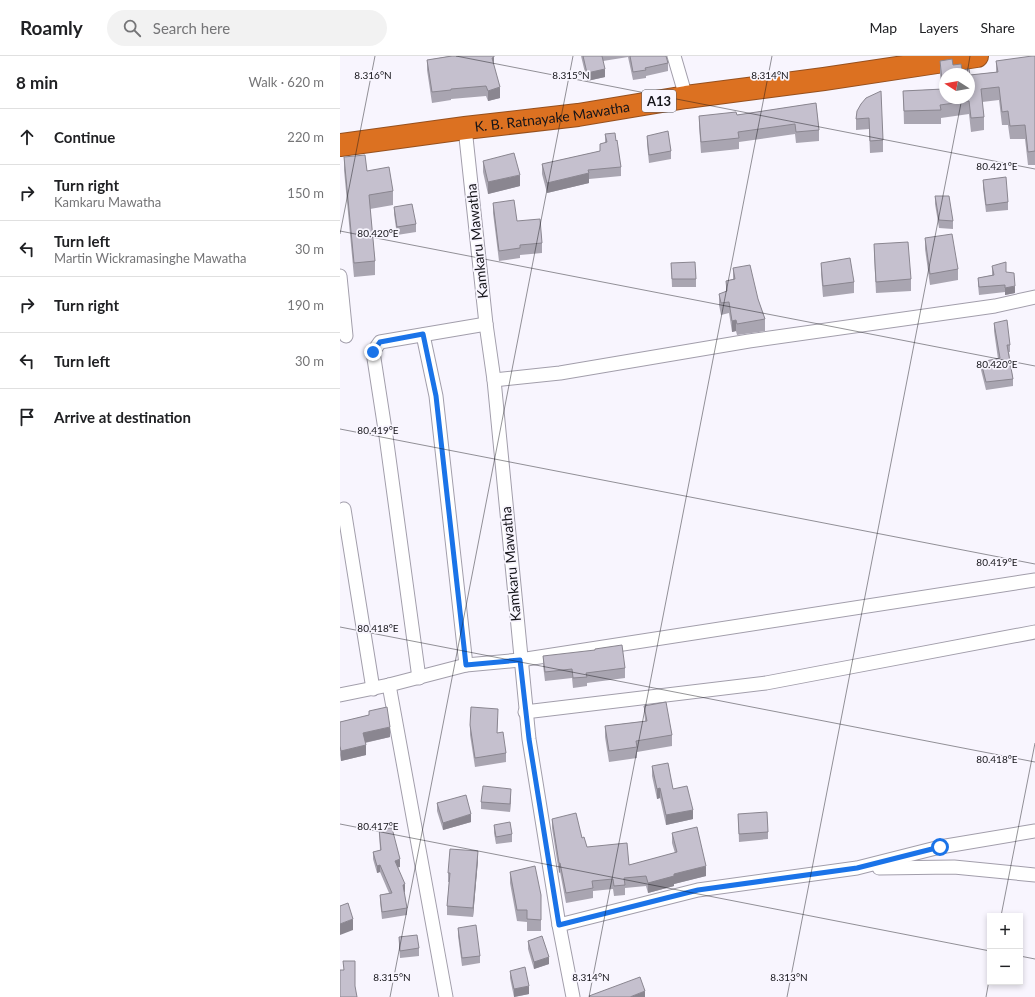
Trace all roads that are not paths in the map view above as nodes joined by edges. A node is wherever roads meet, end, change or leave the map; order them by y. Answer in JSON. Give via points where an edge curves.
{"nodes":[{"id":1,"x":674,"y":56,"type":"edge"},
{"id":2,"x":977,"y":56,"type":"edge"},
{"id":3,"x":686,"y":97,"type":"junction"},
{"id":4,"x":465,"y":128,"type":"junction"},
{"id":5,"x":340,"y":145,"type":"edge"},
{"id":6,"x":340,"y":276,"type":"edge"},
{"id":7,"x":1035,"y":297,"type":"edge"},
{"id":8,"x":486,"y":324,"type":"junction"},
{"id":9,"x":423,"y":334,"type":"junction"},
{"id":10,"x":346,"y":336,"type":"dead end"},
{"id":11,"x":494,"y":380,"type":"junction"},
{"id":12,"x":344,"y":509,"type":"dead end"},
{"id":13,"x":1035,"y":580,"type":"edge"},
{"id":14,"x":1035,"y":632,"type":"edge"},
{"id":15,"x":520,"y":660,"type":"junction"},
{"id":16,"x":466,"y":665,"type":"junction"},
{"id":17,"x":419,"y":678,"type":"junction"},
{"id":18,"x":389,"y":685,"type":"junction"},
{"id":19,"x":373,"y":688,"type":"junction"},
{"id":20,"x":340,"y":695,"type":"edge"},
{"id":21,"x":526,"y":712,"type":"junction"},
{"id":22,"x":1035,"y":831,"type":"edge"},
{"id":23,"x":857,"y":868,"type":"junction"},
{"id":24,"x":1035,"y":875,"type":"edge"},
{"id":25,"x":559,"y":925,"type":"junction"},
{"id":26,"x":446,"y":997,"type":"edge"},
{"id":27,"x":573,"y":997,"type":"edge"}],
"edges":[{"from":1,"to":3,"type":"street"},
{"from":2,"to":3,"type":"highway","name":"K. B. Ratnayake Mawatha","number":"A13"},
{"from":3,"to":4,"type":"highway","name":"K. B. Ratnayake Mawatha","number":"A13","via":[[578,115]]},
{"from":4,"to":5,"type":"highway","name":"K. B. Ratnayake Mawatha","number":"A13"},
{"from":4,"to":8,"type":"street","name":"Kamkaru Mawatha"},
{"from":6,"to":10,"type":"street"},
{"from":7,"to":11,"type":"street","via":[[995,306]]},
{"from":8,"to":9,"type":"street"},
{"from":8,"to":11,"type":"street","name":"Kamkaru Mawatha"},
{"from":9,"to":16,"type":"street","via":[[436,396]]},
{"from":9,"to":17,"type":"street","via":[[380,342],[373,352]]},
{"from":11,"to":15,"type":"street","name":"Kamkaru Mawatha"},
{"from":12,"to":19,"type":"street"},
{"from":13,"to":15,"type":"street"},
{"from":14,"to":21,"type":"street","via":[[766,682]]},
{"from":15,"to":16,"type":"street"},
{"from":15,"to":21,"type":"street","name":"Kamkaru Mawatha"},
{"from":16,"to":17,"type":"street"},
{"from":17,"to":18,"type":"street"},
{"from":18,"to":19,"type":"street"},
{"from":18,"to":26,"type":"street"},
{"from":19,"to":20,"type":"street"},
{"from":21,"to":25,"type":"street","name":"Kamkaru Mawatha"},
{"from":22,"to":23,"type":"street","via":[[940,847]]},
{"from":23,"to":24,"type":"street","via":[[954,867]]},
{"from":23,"to":25,"type":"street","via":[[698,890]]},
{"from":25,"to":27,"type":"street","name":"Kamkaru Mawatha"}]}
